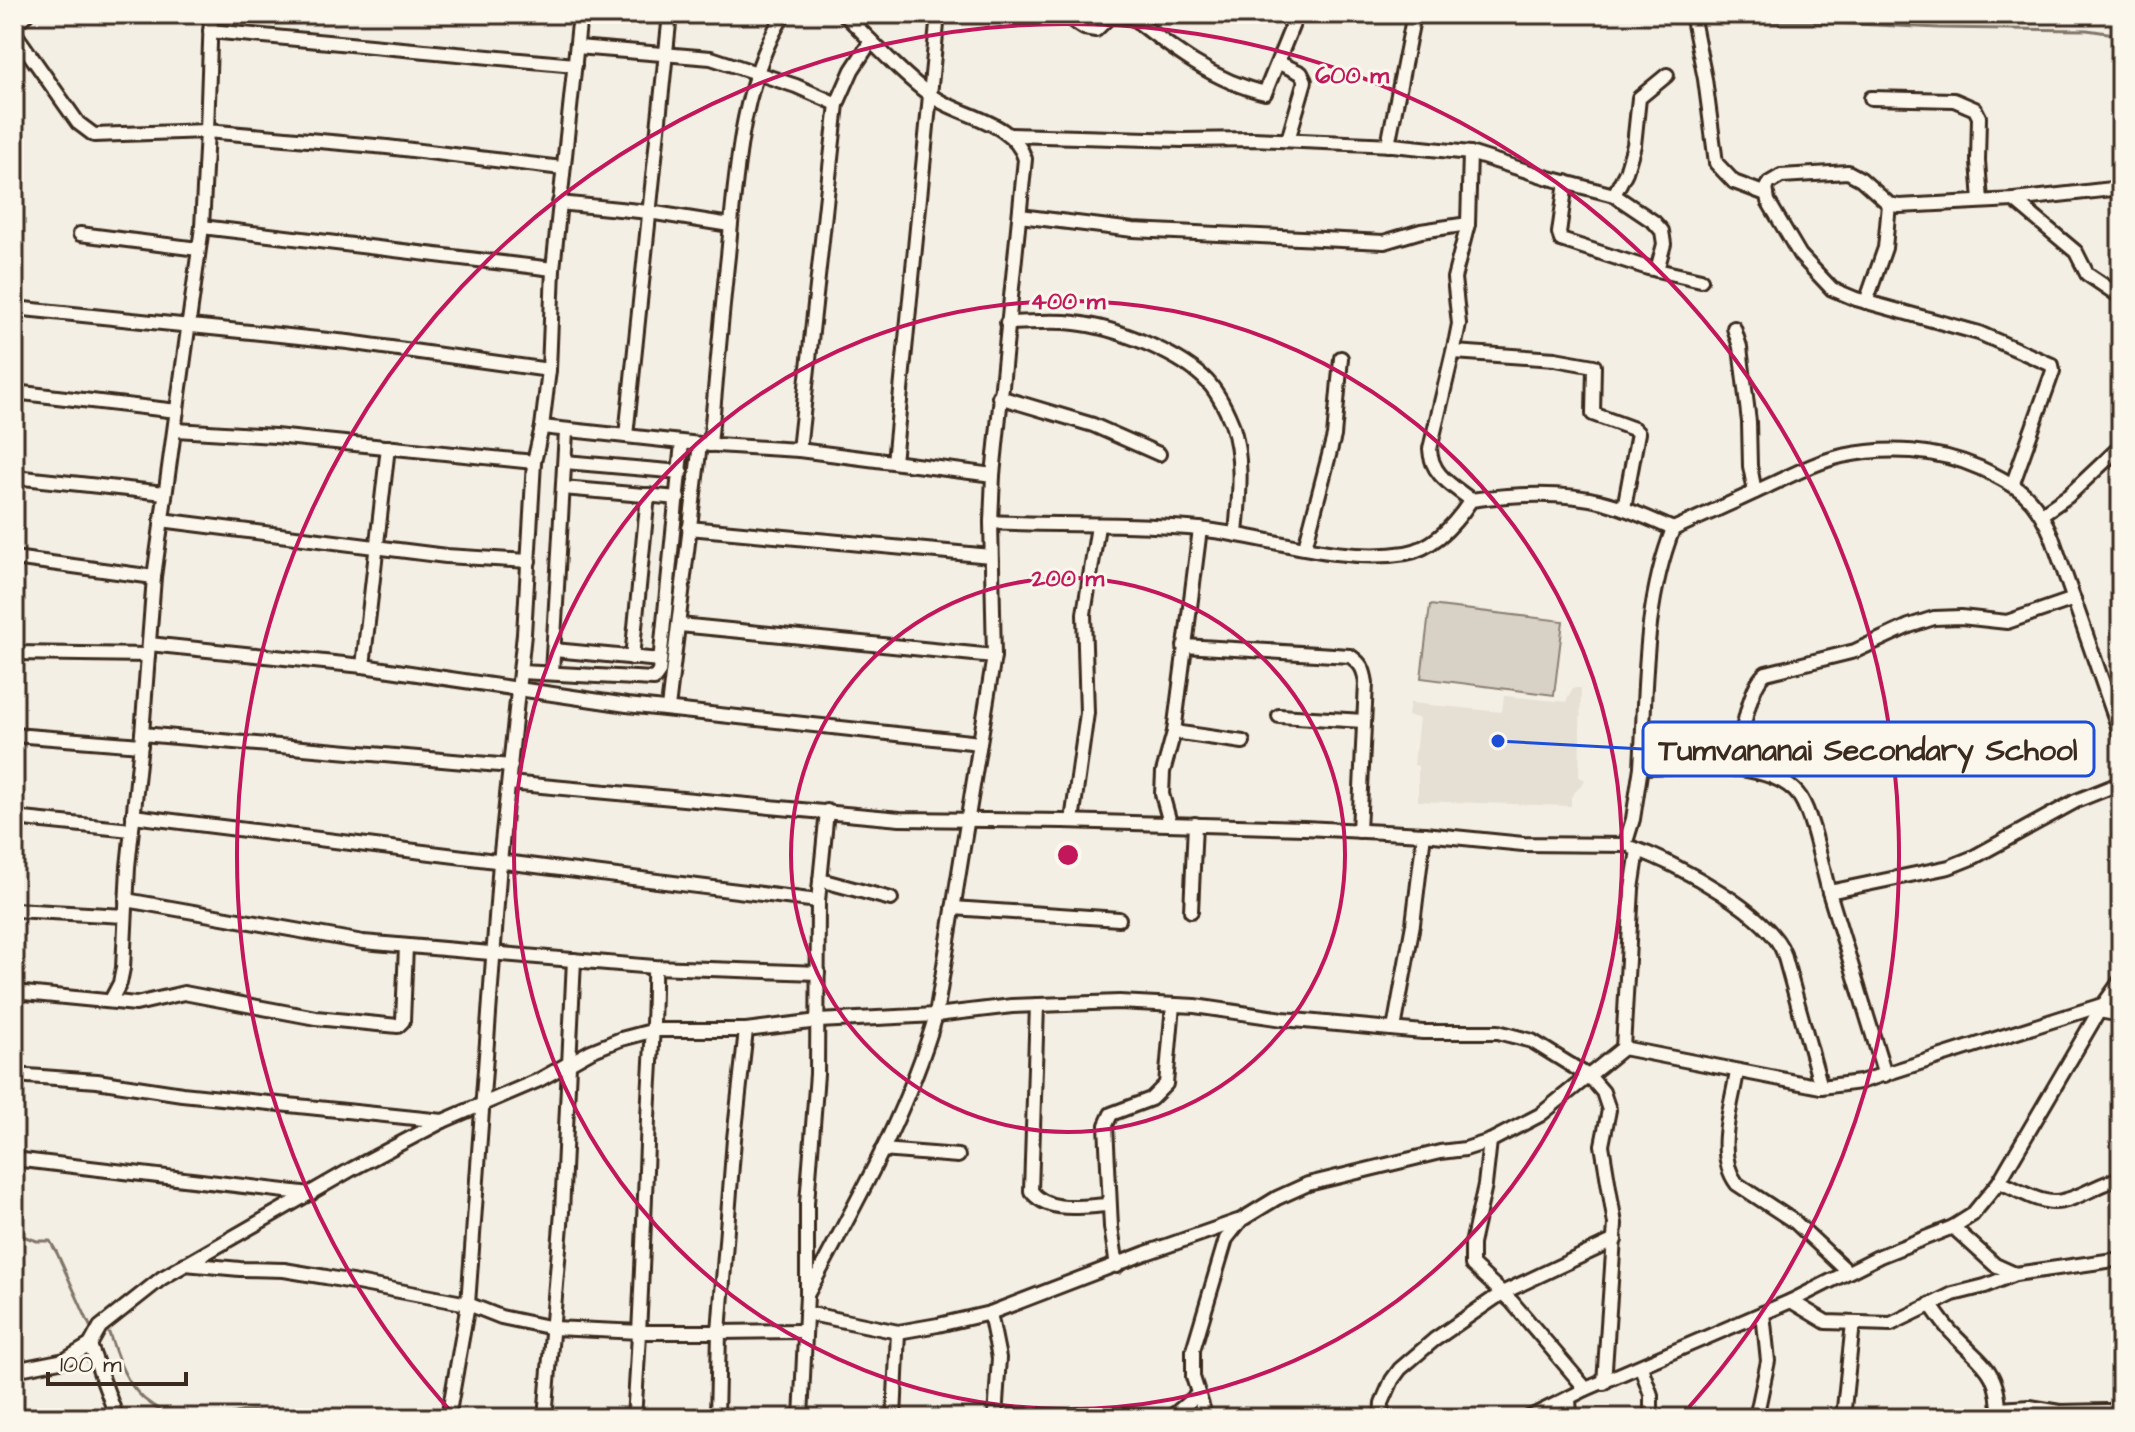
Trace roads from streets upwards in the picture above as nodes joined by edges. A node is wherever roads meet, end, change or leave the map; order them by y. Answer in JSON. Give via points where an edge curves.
{"nodes":[{"id":1,"x":27,"y":14,"type":"edge"},
{"id":2,"x":211,"y":14,"type":"edge"},
{"id":3,"x":580,"y":14,"type":"edge"},
{"id":4,"x":670,"y":14,"type":"edge"},
{"id":5,"x":784,"y":14,"type":"edge"},
{"id":6,"x":844,"y":14,"type":"edge"},
{"id":7,"x":938,"y":14,"type":"edge"},
{"id":8,"x":1112,"y":14,"type":"edge"},
{"id":9,"x":1128,"y":14,"type":"edge"},
{"id":10,"x":1297,"y":14,"type":"edge"},
{"id":11,"x":1414,"y":14,"type":"edge"},
{"id":12,"x":1692,"y":14,"type":"edge"},
{"id":13,"x":1070,"y":19,"type":"dead end"},
{"id":14,"x":14,"y":24,"type":"edge"},
{"id":15,"x":210,"y":31,"type":"junction"},
{"id":16,"x":14,"y":32,"type":"edge"},
{"id":17,"x":871,"y":41,"type":"junction"},
{"id":18,"x":577,"y":47,"type":"junction"},
{"id":19,"x":667,"y":55,"type":"junction"},
{"id":20,"x":1279,"y":63,"type":"junction"},
{"id":21,"x":575,"y":65,"type":"junction"},
{"id":22,"x":757,"y":74,"type":"junction"},
{"id":23,"x":1667,"y":75,"type":"dead end"},
{"id":24,"x":932,"y":97,"type":"junction"},
{"id":25,"x":1871,"y":98,"type":"dead end"},
{"id":26,"x":837,"y":104,"type":"junction"},
{"id":27,"x":207,"y":131,"type":"junction"},
{"id":28,"x":1010,"y":135,"type":"junction"},
{"id":29,"x":1288,"y":140,"type":"junction"},
{"id":30,"x":1388,"y":145,"type":"junction"},
{"id":31,"x":1470,"y":153,"type":"junction"},
{"id":32,"x":562,"y":168,"type":"junction"},
{"id":33,"x":1566,"y":182,"type":"junction"},
{"id":34,"x":2121,"y":188,"type":"edge"},
{"id":35,"x":1766,"y":194,"type":"junction"},
{"id":36,"x":1614,"y":195,"type":"junction"},
{"id":37,"x":2014,"y":200,"type":"junction"},
{"id":38,"x":1981,"y":201,"type":"junction"},
{"id":39,"x":559,"y":203,"type":"junction"},
{"id":40,"x":1889,"y":204,"type":"junction"},
{"id":41,"x":649,"y":212,"type":"junction"},
{"id":42,"x":1020,"y":216,"type":"junction"},
{"id":43,"x":1468,"y":224,"type":"junction"},
{"id":44,"x":730,"y":225,"type":"junction"},
{"id":45,"x":202,"y":227,"type":"junction"},
{"id":46,"x":80,"y":234,"type":"dead end"},
{"id":47,"x":198,"y":249,"type":"junction"},
{"id":48,"x":553,"y":269,"type":"junction"},
{"id":49,"x":1657,"y":270,"type":"junction"},
{"id":50,"x":1701,"y":280,"type":"dead end"},
{"id":51,"x":2118,"y":293,"type":"edge"},
{"id":52,"x":1866,"y":302,"type":"junction"},
{"id":53,"x":14,"y":308,"type":"edge"},
{"id":54,"x":1007,"y":323,"type":"junction"},
{"id":55,"x":187,"y":325,"type":"junction"},
{"id":56,"x":1734,"y":328,"type":"dead end"},
{"id":57,"x":1454,"y":352,"type":"junction"},
{"id":58,"x":1341,"y":358,"type":"dead end"},
{"id":59,"x":549,"y":370,"type":"junction"},
{"id":60,"x":14,"y":392,"type":"edge"},
{"id":61,"x":999,"y":397,"type":"junction"},
{"id":62,"x":177,"y":411,"type":"junction"},
{"id":63,"x":542,"y":427,"type":"junction"},
{"id":64,"x":176,"y":430,"type":"junction"},
{"id":65,"x":566,"y":432,"type":"junction"},
{"id":66,"x":626,"y":436,"type":"junction"},
{"id":67,"x":682,"y":443,"type":"junction"},
{"id":68,"x":705,"y":445,"type":"junction"},
{"id":69,"x":2121,"y":446,"type":"edge"},
{"id":70,"x":388,"y":447,"type":"junction"},
{"id":71,"x":799,"y":450,"type":"junction"},
{"id":72,"x":1159,"y":454,"type":"dead end"},
{"id":73,"x":534,"y":462,"type":"junction"},
{"id":74,"x":565,"y":462,"type":"junction"},
{"id":75,"x":894,"y":462,"type":"junction"},
{"id":76,"x":681,"y":472,"type":"junction"},
{"id":77,"x":993,"y":475,"type":"junction"},
{"id":78,"x":14,"y":477,"type":"edge"},
{"id":79,"x":2013,"y":483,"type":"junction"},
{"id":80,"x":563,"y":488,"type":"junction"},
{"id":81,"x":1755,"y":492,"type":"junction"},
{"id":82,"x":165,"y":493,"type":"junction"},
{"id":83,"x":648,"y":495,"type":"junction"},
{"id":84,"x":678,"y":498,"type":"junction"},
{"id":85,"x":1471,"y":500,"type":"junction"},
{"id":86,"x":1624,"y":508,"type":"junction"},
{"id":87,"x":2042,"y":514,"type":"junction"},
{"id":88,"x":161,"y":520,"type":"junction"},
{"id":89,"x":991,"y":522,"type":"junction"},
{"id":90,"x":1098,"y":526,"type":"junction"},
{"id":91,"x":689,"y":528,"type":"junction"},
{"id":92,"x":1200,"y":529,"type":"junction"},
{"id":93,"x":1673,"y":529,"type":"junction"},
{"id":94,"x":1236,"y":534,"type":"junction"},
{"id":95,"x":1305,"y":547,"type":"junction"},
{"id":96,"x":376,"y":548,"type":"junction"},
{"id":97,"x":991,"y":556,"type":"junction"},
{"id":98,"x":14,"y":558,"type":"edge"},
{"id":99,"x":529,"y":561,"type":"junction"},
{"id":100,"x":154,"y":577,"type":"junction"},
{"id":101,"x":2074,"y":599,"type":"junction"},
{"id":102,"x":680,"y":625,"type":"junction"},
{"id":103,"x":1184,"y":646,"type":"junction"},
{"id":104,"x":149,"y":650,"type":"junction"},
{"id":105,"x":554,"y":650,"type":"junction"},
{"id":106,"x":14,"y":653,"type":"edge"},
{"id":107,"x":994,"y":656,"type":"junction"},
{"id":108,"x":632,"y":658,"type":"junction"},
{"id":109,"x":660,"y":660,"type":"junction"},
{"id":110,"x":363,"y":666,"type":"junction"},
{"id":111,"x":521,"y":672,"type":"junction"},
{"id":112,"x":552,"y":673,"type":"junction"},
{"id":113,"x":520,"y":690,"type":"junction"},
{"id":114,"x":668,"y":708,"type":"junction"},
{"id":115,"x":1279,"y":716,"type":"dead end"},
{"id":116,"x":1364,"y":721,"type":"junction"},
{"id":117,"x":1174,"y":732,"type":"junction"},
{"id":118,"x":14,"y":735,"type":"edge"},
{"id":119,"x":2121,"y":735,"type":"edge"},
{"id":120,"x":141,"y":739,"type":"junction"},
{"id":121,"x":1243,"y":742,"type":"dead end"},
{"id":122,"x":980,"y":743,"type":"junction"},
{"id":123,"x":511,"y":766,"type":"junction"},
{"id":124,"x":1641,"y":767,"type":"junction"},
{"id":125,"x":1735,"y":769,"type":"junction"},
{"id":126,"x":509,"y":783,"type":"junction"},
{"id":127,"x":2121,"y":783,"type":"edge"},
{"id":128,"x":827,"y":811,"type":"junction"},
{"id":129,"x":14,"y":818,"type":"edge"},
{"id":130,"x":966,"y":820,"type":"junction"},
{"id":131,"x":1072,"y":821,"type":"junction"},
{"id":132,"x":132,"y":823,"type":"junction"},
{"id":133,"x":1170,"y":823,"type":"junction"},
{"id":134,"x":1195,"y":824,"type":"junction"},
{"id":135,"x":1359,"y":831,"type":"junction"},
{"id":136,"x":1424,"y":834,"type":"junction"},
{"id":137,"x":1632,"y":848,"type":"junction"},
{"id":138,"x":500,"y":862,"type":"junction"},
{"id":139,"x":820,"y":880,"type":"junction"},
{"id":140,"x":1829,"y":892,"type":"junction"},
{"id":141,"x":891,"y":899,"type":"dead end"},
{"id":142,"x":126,"y":900,"type":"junction"},
{"id":143,"x":818,"y":901,"type":"junction"},
{"id":144,"x":953,"y":908,"type":"junction"},
{"id":145,"x":14,"y":910,"type":"edge"},
{"id":146,"x":1191,"y":911,"type":"dead end"},
{"id":147,"x":125,"y":916,"type":"junction"},
{"id":148,"x":1119,"y":919,"type":"dead end"},
{"id":149,"x":406,"y":946,"type":"junction"},
{"id":150,"x":492,"y":952,"type":"junction"},
{"id":151,"x":574,"y":960,"type":"junction"},
{"id":152,"x":654,"y":967,"type":"junction"},
{"id":153,"x":818,"y":973,"type":"junction"},
{"id":154,"x":2121,"y":980,"type":"edge"},
{"id":155,"x":14,"y":992,"type":"edge"},
{"id":156,"x":111,"y":1000,"type":"junction"},
{"id":157,"x":1037,"y":1005,"type":"junction"},
{"id":158,"x":1173,"y":1005,"type":"junction"},
{"id":159,"x":2100,"y":1008,"type":"junction"},
{"id":160,"x":936,"y":1015,"type":"junction"},
{"id":161,"x":2121,"y":1015,"type":"edge"},
{"id":162,"x":818,"y":1021,"type":"junction"},
{"id":163,"x":1394,"y":1029,"type":"junction"},
{"id":164,"x":655,"y":1030,"type":"junction"},
{"id":165,"x":746,"y":1030,"type":"junction"},
{"id":166,"x":1623,"y":1048,"type":"junction"},
{"id":167,"x":568,"y":1064,"type":"junction"},
{"id":168,"x":1737,"y":1072,"type":"junction"},
{"id":169,"x":14,"y":1075,"type":"edge"},
{"id":170,"x":1885,"y":1075,"type":"junction"},
{"id":171,"x":1590,"y":1077,"type":"junction"},
{"id":172,"x":1821,"y":1087,"type":"junction"},
{"id":173,"x":481,"y":1104,"type":"junction"},
{"id":174,"x":443,"y":1121,"type":"junction"},
{"id":175,"x":1490,"y":1141,"type":"junction"},
{"id":176,"x":882,"y":1150,"type":"junction"},
{"id":177,"x":958,"y":1156,"type":"dead end"},
{"id":178,"x":14,"y":1159,"type":"edge"},
{"id":179,"x":2121,"y":1178,"type":"edge"},
{"id":180,"x":1999,"y":1182,"type":"junction"},
{"id":181,"x":311,"y":1194,"type":"junction"},
{"id":182,"x":1109,"y":1205,"type":"junction"},
{"id":183,"x":1241,"y":1220,"type":"junction"},
{"id":184,"x":1953,"y":1227,"type":"junction"},
{"id":185,"x":1615,"y":1240,"type":"junction"},
{"id":186,"x":2121,"y":1259,"type":"edge"},
{"id":187,"x":185,"y":1264,"type":"junction"},
{"id":188,"x":1117,"y":1266,"type":"junction"},
{"id":189,"x":1847,"y":1271,"type":"junction"},
{"id":190,"x":2015,"y":1274,"type":"junction"},
{"id":191,"x":1502,"y":1293,"type":"junction"},
{"id":192,"x":807,"y":1295,"type":"junction"},
{"id":193,"x":1791,"y":1301,"type":"junction"},
{"id":194,"x":468,"y":1304,"type":"junction"},
{"id":195,"x":1930,"y":1304,"type":"junction"},
{"id":196,"x":806,"y":1313,"type":"junction"},
{"id":197,"x":990,"y":1313,"type":"junction"},
{"id":198,"x":1763,"y":1313,"type":"junction"},
{"id":199,"x":1853,"y":1323,"type":"junction"},
{"id":200,"x":553,"y":1328,"type":"junction"},
{"id":201,"x":804,"y":1331,"type":"junction"},
{"id":202,"x":641,"y":1332,"type":"junction"},
{"id":203,"x":719,"y":1332,"type":"junction"},
{"id":204,"x":898,"y":1332,"type":"junction"},
{"id":205,"x":90,"y":1345,"type":"junction"},
{"id":206,"x":1641,"y":1367,"type":"junction"},
{"id":207,"x":14,"y":1370,"type":"edge"},
{"id":208,"x":1604,"y":1383,"type":"junction"},
{"id":209,"x":1586,"y":1389,"type":"junction"},
{"id":210,"x":1197,"y":1395,"type":"junction"},
{"id":211,"x":1569,"y":1398,"type":"junction"},
{"id":212,"x":1999,"y":1413,"type":"edge"},
{"id":213,"x":2121,"y":1413,"type":"edge"},
{"id":214,"x":2060,"y":1415,"type":"edge"},
{"id":215,"x":117,"y":1418,"type":"edge"},
{"id":216,"x":448,"y":1418,"type":"edge"},
{"id":217,"x":545,"y":1418,"type":"edge"},
{"id":218,"x":634,"y":1418,"type":"edge"},
{"id":219,"x":717,"y":1418,"type":"edge"},
{"id":220,"x":801,"y":1418,"type":"edge"},
{"id":221,"x":894,"y":1418,"type":"edge"},
{"id":222,"x":995,"y":1418,"type":"edge"},
{"id":223,"x":1170,"y":1418,"type":"edge"},
{"id":224,"x":1206,"y":1418,"type":"edge"},
{"id":225,"x":1381,"y":1418,"type":"edge"},
{"id":226,"x":1528,"y":1418,"type":"edge"},
{"id":227,"x":1570,"y":1418,"type":"edge"},
{"id":228,"x":1651,"y":1418,"type":"edge"},
{"id":229,"x":1756,"y":1418,"type":"edge"},
{"id":230,"x":1843,"y":1418,"type":"edge"}],
"edges":[{"from":1,"to":14,"type":"street"},
{"from":2,"to":15,"type":"street"},
{"from":3,"to":18,"type":"street"},
{"from":4,"to":19,"type":"street"},
{"from":5,"to":22,"type":"street"},
{"from":6,"to":17,"type":"street"},
{"from":7,"to":24,"type":"street"},
{"from":8,"to":13,"type":"street","via":[[1096,30]]},
{"from":9,"to":20,"type":"street","via":[[1203,69],[1250,89],[1267,92]]},
{"from":10,"to":20,"type":"street"},
{"from":11,"to":30,"type":"street"},
{"from":12,"to":35,"type":"street","via":[[1716,163],[1734,182]]},
{"from":15,"to":21,"type":"street"},
{"from":15,"to":27,"type":"street"},
{"from":16,"to":27,"type":"street","via":[[78,123],[94,135]]},
{"from":17,"to":24,"type":"street"},
{"from":17,"to":26,"type":"street"},
{"from":18,"to":19,"type":"street"},
{"from":18,"to":21,"type":"street"},
{"from":19,"to":22,"type":"street","via":[[711,58]]},
{"from":19,"to":41,"type":"street"},
{"from":20,"to":29,"type":"street","via":[[1301,73],[1305,81]]},
{"from":21,"to":32,"type":"street"},
{"from":22,"to":26,"type":"street"},
{"from":22,"to":44,"type":"street","via":[[741,139]]},
{"from":23,"to":36,"type":"street","via":[[1639,98],[1634,145]]},
{"from":24,"to":28,"type":"street"},
{"from":24,"to":75,"type":"street"},
{"from":25,"to":38,"type":"street","via":[[1954,100],[1975,109]]},
{"from":26,"to":71,"type":"street"},
{"from":27,"to":32,"type":"street"},
{"from":27,"to":45,"type":"street"},
{"from":28,"to":29,"type":"street"},
{"from":28,"to":42,"type":"street","via":[[1021,145],[1025,159]]},
{"from":29,"to":30,"type":"street"},
{"from":30,"to":31,"type":"street"},
{"from":31,"to":33,"type":"street"},
{"from":31,"to":43,"type":"street"},
{"from":32,"to":39,"type":"street"},
{"from":33,"to":36,"type":"street"},
{"from":33,"to":49,"type":"street","via":[[1561,240]]},
{"from":34,"to":37,"type":"street"},
{"from":35,"to":40,"type":"street","via":[[1769,183],[1781,176],[1848,172]]},
{"from":35,"to":52,"type":"street","via":[[1785,233],[1815,273],[1832,289]]},
{"from":36,"to":49,"type":"street","via":[[1662,231]]},
{"from":37,"to":38,"type":"street"},
{"from":37,"to":51,"type":"street","via":[[2076,252],[2087,274]]},
{"from":38,"to":40,"type":"street"},
{"from":39,"to":41,"type":"street"},
{"from":39,"to":48,"type":"street"},
{"from":40,"to":52,"type":"street","via":[[1885,248]]},
{"from":41,"to":44,"type":"street"},
{"from":41,"to":66,"type":"street"},
{"from":42,"to":43,"type":"street","via":[[1133,230],[1368,242]]},
{"from":42,"to":54,"type":"street"},
{"from":43,"to":57,"type":"street","via":[[1454,278],[1459,324]]},
{"from":44,"to":68,"type":"street"},
{"from":45,"to":47,"type":"street"},
{"from":45,"to":48,"type":"street"},
{"from":46,"to":47,"type":"street"},
{"from":47,"to":55,"type":"street"},
{"from":48,"to":59,"type":"street"},
{"from":49,"to":50,"type":"street"},
{"from":52,"to":79,"type":"street","via":[[1979,333],[2052,365]]},
{"from":53,"to":55,"type":"street"},
{"from":54,"to":61,"type":"street"},
{"from":54,"to":94,"type":"street","via":[[1095,327],[1150,345],[1200,374],[1228,415],[1235,437],[1240,483]]},
{"from":55,"to":59,"type":"street"},
{"from":55,"to":62,"type":"street"},
{"from":56,"to":81,"type":"street"},
{"from":57,"to":85,"type":"street","via":[[1430,458],[1439,475]]},
{"from":57,"to":86,"type":"street","via":[[1594,366],[1593,414],[1638,433]]},
{"from":58,"to":95,"type":"street","via":[[1334,436]]},
{"from":59,"to":63,"type":"street"},
{"from":60,"to":62,"type":"street"},
{"from":61,"to":72,"type":"street","via":[[1093,425]]},
{"from":61,"to":77,"type":"street"},
{"from":62,"to":64,"type":"street"},
{"from":63,"to":65,"type":"street"},
{"from":63,"to":73,"type":"street"},
{"from":64,"to":70,"type":"street"},
{"from":64,"to":82,"type":"street"},
{"from":65,"to":66,"type":"street"},
{"from":65,"to":74,"type":"street"},
{"from":66,"to":67,"type":"street"},
{"from":67,"to":68,"type":"street"},
{"from":67,"to":76,"type":"street"},
{"from":68,"to":71,"type":"street"},
{"from":68,"to":91,"type":"street"},
{"from":69,"to":87,"type":"street"},
{"from":70,"to":73,"type":"street"},
{"from":70,"to":96,"type":"street"},
{"from":71,"to":75,"type":"street"},
{"from":73,"to":99,"type":"street"},
{"from":74,"to":76,"type":"street"},
{"from":74,"to":80,"type":"street"},
{"from":75,"to":77,"type":"street"},
{"from":76,"to":84,"type":"street"},
{"from":77,"to":89,"type":"street"},
{"from":78,"to":82,"type":"street"},
{"from":79,"to":81,"type":"street","via":[[1961,460],[1906,451],[1841,456]]},
{"from":79,"to":87,"type":"street"},
{"from":80,"to":83,"type":"street"},
{"from":80,"to":105,"type":"street"},
{"from":81,"to":93,"type":"street"},
{"from":82,"to":88,"type":"street"},
{"from":83,"to":84,"type":"street"},
{"from":83,"to":108,"type":"street"},
{"from":84,"to":109,"type":"street"},
{"from":85,"to":86,"type":"street","via":[[1561,496]]},
{"from":85,"to":95,"type":"street","via":[[1442,535],[1409,552],[1360,555]]},
{"from":86,"to":93,"type":"street"},
{"from":87,"to":101,"type":"street"},
{"from":88,"to":96,"type":"street"},
{"from":88,"to":100,"type":"street"},
{"from":89,"to":90,"type":"street"},
{"from":89,"to":97,"type":"street"},
{"from":90,"to":92,"type":"street"},
{"from":90,"to":131,"type":"street","via":[[1084,614],[1087,713]]},
{"from":91,"to":97,"type":"street"},
{"from":91,"to":102,"type":"street"},
{"from":92,"to":94,"type":"street"},
{"from":92,"to":103,"type":"street"},
{"from":93,"to":124,"type":"street","via":[[1651,604]]},
{"from":94,"to":95,"type":"street"},
{"from":96,"to":99,"type":"street"},
{"from":96,"to":110,"type":"street"},
{"from":97,"to":107,"type":"street"},
{"from":98,"to":100,"type":"street"},
{"from":99,"to":111,"type":"street"},
{"from":100,"to":104,"type":"street"},
{"from":101,"to":119,"type":"street"},
{"from":101,"to":125,"type":"street","via":[[2007,622],[1934,618],[1855,651],[1766,673],[1752,696]]},
{"from":102,"to":107,"type":"street"},
{"from":102,"to":114,"type":"street"},
{"from":103,"to":116,"type":"street","via":[[1350,656],[1364,668]]},
{"from":103,"to":117,"type":"street"},
{"from":104,"to":106,"type":"street"},
{"from":104,"to":110,"type":"street"},
{"from":104,"to":120,"type":"street"},
{"from":105,"to":108,"type":"street"},
{"from":105,"to":112,"type":"street"},
{"from":107,"to":122,"type":"street"},
{"from":108,"to":109,"type":"street"},
{"from":109,"to":112,"type":"street","via":[[659,672],[648,680]]},
{"from":110,"to":113,"type":"street"},
{"from":111,"to":112,"type":"street"},
{"from":111,"to":113,"type":"street"},
{"from":113,"to":114,"type":"street"},
{"from":113,"to":123,"type":"street"},
{"from":114,"to":122,"type":"street"},
{"from":115,"to":116,"type":"street"},
{"from":116,"to":135,"type":"street"},
{"from":117,"to":121,"type":"street"},
{"from":117,"to":133,"type":"street","via":[[1162,785]]},
{"from":118,"to":120,"type":"street"},
{"from":120,"to":123,"type":"street"},
{"from":120,"to":132,"type":"street"},
{"from":122,"to":130,"type":"street"},
{"from":123,"to":126,"type":"street"},
{"from":124,"to":125,"type":"street"},
{"from":124,"to":137,"type":"street"},
{"from":125,"to":140,"type":"street","via":[[1773,777],[1801,798]]},
{"from":126,"to":128,"type":"street"},
{"from":126,"to":138,"type":"street"},
{"from":127,"to":140,"type":"street","via":[[1949,867]]},
{"from":128,"to":130,"type":"street"},
{"from":128,"to":139,"type":"street"},
{"from":129,"to":132,"type":"street"},
{"from":130,"to":131,"type":"street"},
{"from":130,"to":144,"type":"street"},
{"from":131,"to":133,"type":"street"},
{"from":132,"to":138,"type":"street"},
{"from":132,"to":142,"type":"street"},
{"from":133,"to":134,"type":"street"},
{"from":134,"to":135,"type":"street"},
{"from":134,"to":146,"type":"street"},
{"from":135,"to":136,"type":"street"},
{"from":136,"to":137,"type":"street"},
{"from":136,"to":163,"type":"street"},
{"from":137,"to":166,"type":"street"},
{"from":137,"to":172,"type":"street","via":[[1693,875],[1776,937]]},
{"from":138,"to":143,"type":"street"},
{"from":138,"to":150,"type":"street"},
{"from":139,"to":141,"type":"street"},
{"from":139,"to":143,"type":"street"},
{"from":140,"to":170,"type":"street"},
{"from":142,"to":147,"type":"street"},
{"from":142,"to":149,"type":"street"},
{"from":143,"to":153,"type":"street"},
{"from":144,"to":148,"type":"street"},
{"from":144,"to":160,"type":"street"},
{"from":145,"to":147,"type":"street"},
{"from":147,"to":156,"type":"street","via":[[122,974]]},
{"from":149,"to":150,"type":"street"},
{"from":149,"to":156,"type":"street","via":[[403,1021],[398,1026],[316,1018],[184,993],[146,1003]]},
{"from":150,"to":151,"type":"street"},
{"from":150,"to":173,"type":"street"},
{"from":151,"to":152,"type":"street"},
{"from":151,"to":167,"type":"street"},
{"from":152,"to":153,"type":"street"},
{"from":152,"to":164,"type":"street"},
{"from":153,"to":162,"type":"street"},
{"from":154,"to":159,"type":"street"},
{"from":155,"to":156,"type":"street"},
{"from":157,"to":158,"type":"street"},
{"from":157,"to":160,"type":"street"},
{"from":157,"to":182,"type":"street","via":[[1031,1191],[1039,1201],[1057,1206]]},
{"from":158,"to":163,"type":"street"},
{"from":158,"to":182,"type":"street","via":[[1166,1084],[1151,1099],[1114,1112],[1107,1121]]},
{"from":159,"to":161,"type":"street"},
{"from":159,"to":170,"type":"street"},
{"from":159,"to":180,"type":"street"},
{"from":160,"to":162,"type":"street"},
{"from":160,"to":176,"type":"street"},
{"from":162,"to":165,"type":"street"},
{"from":162,"to":192,"type":"street"},
{"from":163,"to":171,"type":"street","via":[[1515,1036]]},
{"from":164,"to":165,"type":"street"},
{"from":164,"to":167,"type":"street","via":[[605,1045]]},
{"from":164,"to":202,"type":"street"},
{"from":165,"to":203,"type":"street"},
{"from":166,"to":168,"type":"street"},
{"from":166,"to":171,"type":"street"},
{"from":167,"to":173,"type":"street"},
{"from":167,"to":200,"type":"street"},
{"from":168,"to":172,"type":"street"},
{"from":168,"to":189,"type":"street","via":[[1726,1145],[1730,1176],[1795,1222]]},
{"from":169,"to":174,"type":"street"},
{"from":170,"to":172,"type":"street"},
{"from":171,"to":175,"type":"street","via":[[1540,1115]]},
{"from":171,"to":185,"type":"street","via":[[1609,1110],[1602,1145]]},
{"from":173,"to":174,"type":"street"},
{"from":173,"to":194,"type":"street"},
{"from":174,"to":181,"type":"street"},
{"from":175,"to":183,"type":"street","via":[[1308,1184]]},
{"from":175,"to":191,"type":"street","via":[[1471,1259],[1475,1270]]},
{"from":176,"to":177,"type":"street"},
{"from":176,"to":192,"type":"street"},
{"from":178,"to":181,"type":"street"},
{"from":179,"to":180,"type":"street","via":[[2052,1202]]},
{"from":180,"to":184,"type":"street","via":[[1972,1215]]},
{"from":181,"to":187,"type":"street"},
{"from":182,"to":188,"type":"street"},
{"from":183,"to":188,"type":"street"},
{"from":183,"to":210,"type":"street","via":[[1226,1239],[1197,1330],[1192,1365]]},
{"from":184,"to":189,"type":"street"},
{"from":184,"to":190,"type":"street","via":[[1995,1265]]},
{"from":185,"to":191,"type":"street"},
{"from":185,"to":208,"type":"street"},
{"from":186,"to":190,"type":"street"},
{"from":187,"to":194,"type":"street","via":[[284,1270]]},
{"from":187,"to":205,"type":"street","via":[[100,1327]]},
{"from":188,"to":197,"type":"street"},
{"from":189,"to":193,"type":"street"},
{"from":190,"to":195,"type":"street"},
{"from":191,"to":209,"type":"street"},
{"from":191,"to":225,"type":"street","via":[[1400,1369],[1387,1388]]},
{"from":192,"to":196,"type":"street"},
{"from":193,"to":198,"type":"street"},
{"from":193,"to":199,"type":"street","via":[[1826,1322]]},
{"from":194,"to":200,"type":"street"},
{"from":194,"to":216,"type":"street"},
{"from":195,"to":199,"type":"street","via":[[1891,1324]]},
{"from":195,"to":212,"type":"street","via":[[1991,1372]]},
{"from":196,"to":201,"type":"street"},
{"from":196,"to":204,"type":"street"},
{"from":197,"to":204,"type":"street"},
{"from":197,"to":222,"type":"street","via":[[1000,1368]]},
{"from":198,"to":206,"type":"street"},
{"from":198,"to":229,"type":"street","via":[[1768,1361]]},
{"from":199,"to":230,"type":"street"},
{"from":200,"to":202,"type":"street"},
{"from":200,"to":217,"type":"street"},
{"from":201,"to":203,"type":"street"},
{"from":201,"to":220,"type":"street"},
{"from":202,"to":203,"type":"street"},
{"from":202,"to":218,"type":"street"},
{"from":203,"to":219,"type":"street"},
{"from":204,"to":221,"type":"street"},
{"from":205,"to":207,"type":"street","via":[[65,1360]]},
{"from":205,"to":215,"type":"street"},
{"from":206,"to":208,"type":"street"},
{"from":206,"to":228,"type":"street","via":[[1651,1395]]},
{"from":208,"to":209,"type":"street"},
{"from":209,"to":211,"type":"street"},
{"from":210,"to":223,"type":"street"},
{"from":210,"to":224,"type":"street"},
{"from":211,"to":226,"type":"street"},
{"from":211,"to":227,"type":"street"},
{"from":212,"to":214,"type":"street","via":[[2030,1407]]},
{"from":213,"to":214,"type":"street"}]}
